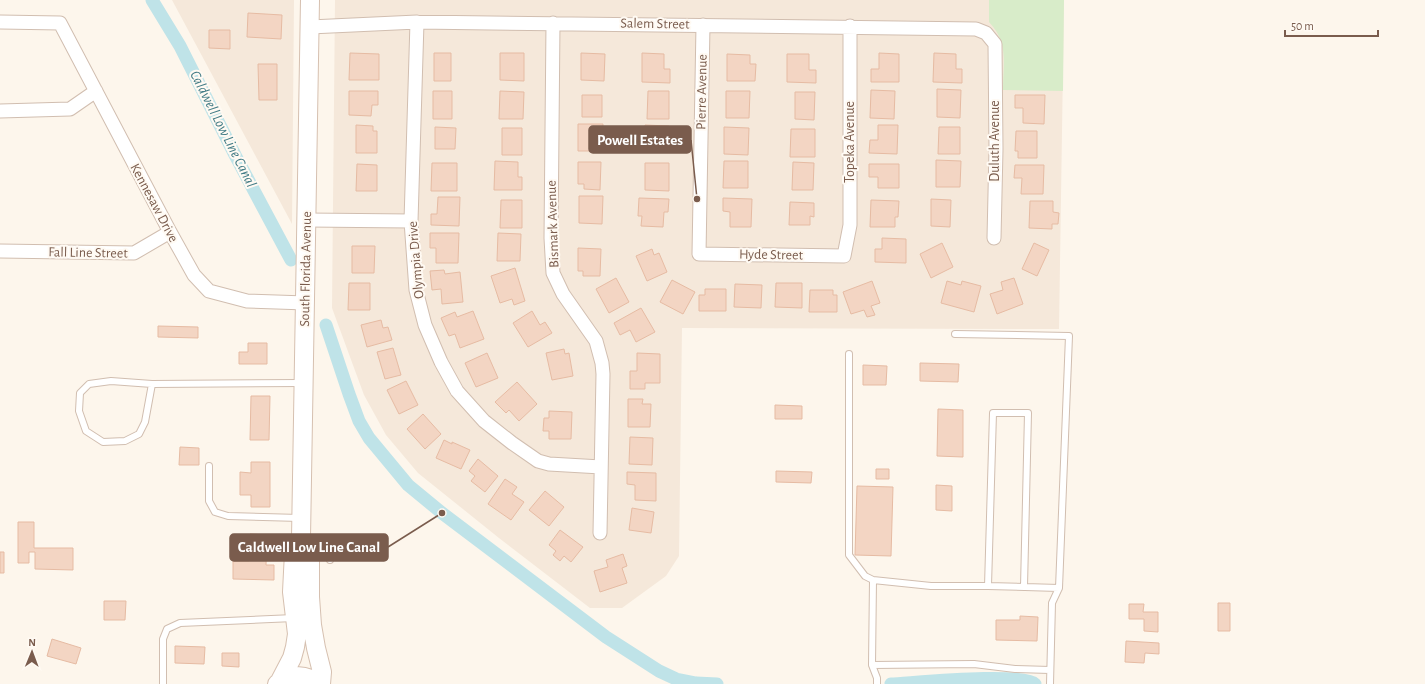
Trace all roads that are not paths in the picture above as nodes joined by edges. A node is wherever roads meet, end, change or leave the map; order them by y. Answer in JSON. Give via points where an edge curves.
{"nodes":[{"id":1,"x":310,"y":0,"type":"edge"},
{"id":2,"x":0,"y":22,"type":"edge"},
{"id":3,"x":417,"y":22,"type":"junction"},
{"id":4,"x":553,"y":23,"type":"junction"},
{"id":5,"x":703,"y":25,"type":"junction"},
{"id":6,"x":850,"y":26,"type":"junction"},
{"id":7,"x":310,"y":27,"type":"junction"},
{"id":8,"x":995,"y":44,"type":"joint"},
{"id":9,"x":96,"y":91,"type":"junction"},
{"id":10,"x":0,"y":111,"type":"edge"},
{"id":11,"x":307,"y":220,"type":"junction"},
{"id":12,"x":412,"y":220,"type":"junction"},
{"id":13,"x":170,"y":232,"type":"junction"},
{"id":14,"x":994,"y":238,"type":"dead end"},
{"id":15,"x":0,"y":252,"type":"edge"},
{"id":16,"x":699,"y":254,"type":"joint"},
{"id":17,"x":844,"y":256,"type":"joint"},
{"id":18,"x":306,"y":302,"type":"junction"},
{"id":19,"x":955,"y":334,"type":"dead end"},
{"id":20,"x":849,"y":354,"type":"dead end"},
{"id":21,"x":304,"y":383,"type":"junction"},
{"id":22,"x":152,"y":384,"type":"junction"},
{"id":23,"x":209,"y":466,"type":"dead end"},
{"id":24,"x":601,"y":467,"type":"junction"},
{"id":25,"x":302,"y":518,"type":"junction"},
{"id":26,"x":600,"y":533,"type":"dead end"},
{"id":27,"x":302,"y":538,"type":"junction"},
{"id":28,"x":330,"y":560,"type":"dead end"},
{"id":29,"x":873,"y":580,"type":"junction"},
{"id":30,"x":988,"y":586,"type":"junction"},
{"id":31,"x":1024,"y":587,"type":"junction"},
{"id":32,"x":1059,"y":588,"type":"junction"},
{"id":33,"x":294,"y":618,"type":"junction"},
{"id":34,"x":872,"y":665,"type":"junction"},
{"id":35,"x":1050,"y":670,"type":"junction"},
{"id":36,"x":279,"y":682,"type":"edge"},
{"id":37,"x":163,"y":684,"type":"edge"},
{"id":38,"x":321,"y":684,"type":"edge"},
{"id":39,"x":877,"y":684,"type":"edge"},
{"id":40,"x":1050,"y":684,"type":"edge"}],
"edges":[{"from":1,"to":7,"type":"street","name":"South Florida Avenue"},
{"from":2,"to":9,"type":"street","name":"Kennesaw Drive","via":[[60,23]]},
{"from":3,"to":4,"type":"street","name":"Salem Street"},
{"from":3,"to":7,"type":"street","name":"Salem Street"},
{"from":3,"to":12,"type":"street","name":"Olympia Drive"},
{"from":4,"to":5,"type":"street","name":"Salem Street"},
{"from":4,"to":24,"type":"street","name":"Bismark Avenue","via":[[553,273],[563,294],[596,341],[602,363]]},
{"from":5,"to":6,"type":"street","name":"Salem Street"},
{"from":5,"to":16,"type":"street","name":"Pierre Avenue"},
{"from":6,"to":8,"type":"street","name":"Salem Street","via":[[976,29],[986,33]]},
{"from":6,"to":17,"type":"street","name":"Topeka Avenue","via":[[850,225]]},
{"from":7,"to":11,"type":"street","name":"South Florida Avenue"},
{"from":8,"to":14,"type":"street","name":"Duluth Avenue"},
{"from":9,"to":10,"type":"street","via":[[70,109]]},
{"from":9,"to":13,"type":"street","name":"Kennesaw Drive"},
{"from":11,"to":12,"type":"street"},
{"from":11,"to":18,"type":"street","name":"South Florida Avenue"},
{"from":12,"to":24,"type":"street","name":"Olympia Drive","via":[[416,290],[425,324],[457,391],[484,421],[538,460],[549,464]]},
{"from":13,"to":15,"type":"street","name":"Fall Line Street","via":[[134,253]]},
{"from":13,"to":18,"type":"street","name":"Kennesaw Drive","via":[[194,275],[209,291],[247,301]]},
{"from":16,"to":17,"type":"street","name":"Hyde Street"},
{"from":18,"to":21,"type":"street","name":"South Florida Avenue"},
{"from":19,"to":32,"type":"lane","via":[[1069,336]]},
{"from":20,"to":29,"type":"lane","via":[[849,555],[865,576]]},
{"from":21,"to":22,"type":"lane"},
{"from":21,"to":25,"type":"street","name":"South Florida Avenue"},
{"from":22,"to":22,"type":"lane","via":[[111,381],[88,384],[80,393],[79,411],[86,431],[103,442],[125,441],[139,434],[145,422]]},
{"from":23,"to":25,"type":"lane","via":[[209,501],[215,512],[228,516]]},
{"from":24,"to":26,"type":"street","name":"Bismark Avenue"},
{"from":25,"to":27,"type":"street","name":"South Florida Avenue"},
{"from":27,"to":28,"type":"lane","via":[[330,539]]},
{"from":27,"to":33,"type":"street","name":"South Florida Avenue","via":[[294,552]]},
{"from":27,"to":38,"type":"street","name":"South Florida Avenue","via":[[310,553],[312,625],[322,672]]},
{"from":29,"to":30,"type":"lane","via":[[931,586]]},
{"from":29,"to":34,"type":"lane"},
{"from":30,"to":31,"type":"lane"},
{"from":30,"to":31,"type":"lane","via":[[994,413],[1028,414]]},
{"from":31,"to":32,"type":"lane"},
{"from":32,"to":35,"type":"lane","via":[[1052,603]]},
{"from":33,"to":36,"type":"street","name":"South Florida Avenue","via":[[295,647]]},
{"from":33,"to":37,"type":"lane","via":[[180,623],[167,629],[163,639]]},
{"from":34,"to":35,"type":"lane","via":[[974,664]]},
{"from":34,"to":39,"type":"lane"},
{"from":35,"to":40,"type":"lane"},
{"from":36,"to":38,"type":"street","via":[[291,676],[302,676],[312,678]]}]}
